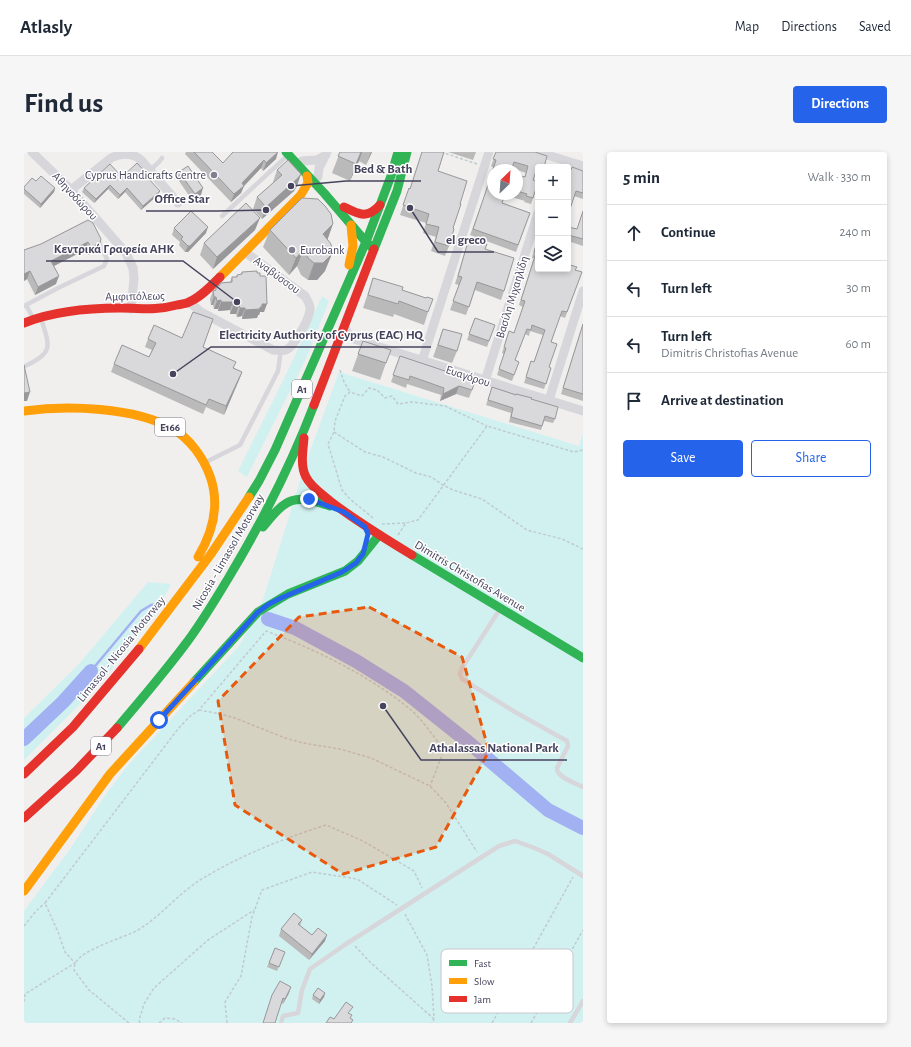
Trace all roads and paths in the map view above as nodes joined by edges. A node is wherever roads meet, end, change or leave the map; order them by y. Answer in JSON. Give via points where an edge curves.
{"nodes":[{"id":1,"x":32,"y":152,"type":"edge"},
{"id":2,"x":398,"y":152,"type":"edge"},
{"id":3,"x":408,"y":152,"type":"edge"},
{"id":4,"x":441,"y":152,"type":"edge"},
{"id":5,"x":489,"y":152,"type":"edge"},
{"id":6,"x":537,"y":152,"type":"edge"},
{"id":7,"x":289,"y":153,"type":"edge"},
{"id":8,"x":326,"y":153,"type":"edge"},
{"id":9,"x":162,"y":158,"type":"dead end"},
{"id":10,"x":555,"y":158,"type":"junction"},
{"id":11,"x":302,"y":161,"type":"junction"},
{"id":12,"x":553,"y":164,"type":"edge"},
{"id":13,"x":484,"y":166,"type":"junction"},
{"id":14,"x":583,"y":166,"type":"edge"},
{"id":15,"x":150,"y":170,"type":"junction"},
{"id":16,"x":307,"y":176,"type":"junction"},
{"id":17,"x":318,"y":177,"type":"junction"},
{"id":18,"x":71,"y":190,"type":"junction"},
{"id":19,"x":324,"y":193,"type":"junction"},
{"id":20,"x":300,"y":196,"type":"junction"},
{"id":21,"x":178,"y":203,"type":"dead end"},
{"id":22,"x":380,"y":205,"type":"junction"},
{"id":23,"x":344,"y":207,"type":"junction"},
{"id":24,"x":222,"y":216,"type":"dead end"},
{"id":25,"x":535,"y":223,"type":"edge"},
{"id":26,"x":351,"y":225,"type":"junction"},
{"id":27,"x":370,"y":232,"type":"junction"},
{"id":28,"x":96,"y":235,"type":"edge"},
{"id":29,"x":380,"y":236,"type":"junction"},
{"id":30,"x":366,"y":242,"type":"junction"},
{"id":31,"x":374,"y":249,"type":"junction"},
{"id":32,"x":245,"y":252,"type":"junction"},
{"id":33,"x":583,"y":291,"type":"edge"},
{"id":34,"x":189,"y":302,"type":"junction"},
{"id":35,"x":25,"y":305,"type":"edge"},
{"id":36,"x":131,"y":309,"type":"junction"},
{"id":37,"x":37,"y":317,"type":"junction"},
{"id":38,"x":24,"y":323,"type":"edge"},
{"id":39,"x":344,"y":327,"type":"junction"},
{"id":40,"x":281,"y":350,"type":"junction"},
{"id":41,"x":422,"y":361,"type":"junction"},
{"id":42,"x":25,"y":366,"type":"edge"},
{"id":43,"x":340,"y":369,"type":"dead end"},
{"id":44,"x":485,"y":381,"type":"junction"},
{"id":45,"x":350,"y":392,"type":"junction"},
{"id":46,"x":549,"y":400,"type":"junction"},
{"id":47,"x":24,"y":411,"type":"edge"},
{"id":48,"x":583,"y":411,"type":"edge"},
{"id":49,"x":487,"y":426,"type":"junction"},
{"id":50,"x":304,"y":432,"type":"junction"},
{"id":51,"x":334,"y":432,"type":"junction"},
{"id":52,"x":270,"y":438,"type":"dead end"},
{"id":53,"x":583,"y":450,"type":"edge"},
{"id":54,"x":264,"y":452,"type":"dead end"},
{"id":55,"x":204,"y":462,"type":"junction"},
{"id":56,"x":443,"y":485,"type":"junction"},
{"id":57,"x":344,"y":512,"type":"junction"},
{"id":58,"x":376,"y":520,"type":"dead end"},
{"id":59,"x":406,"y":522,"type":"junction"},
{"id":60,"x":363,"y":524,"type":"junction"},
{"id":61,"x":386,"y":528,"type":"dead end"},
{"id":62,"x":227,"y":530,"type":"junction"},
{"id":63,"x":379,"y":535,"type":"junction"},
{"id":64,"x":393,"y":543,"type":"junction"},
{"id":65,"x":248,"y":545,"type":"junction"},
{"id":66,"x":583,"y":549,"type":"edge"},
{"id":67,"x":363,"y":554,"type":"junction"},
{"id":68,"x":501,"y":608,"type":"junction"},
{"id":69,"x":583,"y":658,"type":"edge"},
{"id":70,"x":131,"y":660,"type":"junction"},
{"id":71,"x":199,"y":710,"type":"junction"},
{"id":72,"x":24,"y":774,"type":"edge"},
{"id":73,"x":430,"y":786,"type":"junction"},
{"id":74,"x":583,"y":787,"type":"edge"},
{"id":75,"x":24,"y":818,"type":"edge"},
{"id":76,"x":76,"y":821,"type":"junction"},
{"id":77,"x":480,"y":857,"type":"junction"},
{"id":78,"x":576,"y":872,"type":"junction"},
{"id":79,"x":583,"y":876,"type":"edge"},
{"id":80,"x":24,"y":891,"type":"edge"},
{"id":81,"x":425,"y":894,"type":"junction"},
{"id":82,"x":24,"y":900,"type":"edge"},
{"id":83,"x":45,"y":903,"type":"junction"},
{"id":84,"x":402,"y":909,"type":"junction"},
{"id":85,"x":254,"y":910,"type":"junction"},
{"id":86,"x":24,"y":926,"type":"edge"},
{"id":87,"x":583,"y":930,"type":"edge"},
{"id":88,"x":351,"y":941,"type":"junction"},
{"id":89,"x":533,"y":949,"type":"edge"},
{"id":90,"x":572,"y":949,"type":"edge"},
{"id":91,"x":75,"y":963,"type":"junction"},
{"id":92,"x":583,"y":1001,"type":"edge"},
{"id":93,"x":24,"y":1002,"type":"edge"},
{"id":94,"x":498,"y":1013,"type":"edge"},
{"id":95,"x":536,"y":1013,"type":"edge"},
{"id":96,"x":434,"y":1019,"type":"junction"},
{"id":97,"x":129,"y":1023,"type":"edge"},
{"id":98,"x":140,"y":1023,"type":"edge"},
{"id":99,"x":159,"y":1023,"type":"edge"},
{"id":100,"x":182,"y":1023,"type":"edge"},
{"id":101,"x":227,"y":1023,"type":"edge"},
{"id":102,"x":281,"y":1023,"type":"edge"},
{"id":103,"x":432,"y":1023,"type":"edge"},
{"id":104,"x":492,"y":1023,"type":"edge"},
{"id":105,"x":530,"y":1023,"type":"edge"},
{"id":106,"x":570,"y":1023,"type":"edge"}],
"edges":[{"from":1,"to":18,"type":"street","name":"Αθηνοδώρου"},
{"from":2,"to":22,"type":"main road","number":"A1"},
{"from":3,"to":29,"type":"main road","number":"A1"},
{"from":4,"to":13,"type":"path"},
{"from":5,"to":13,"type":"street"},
{"from":6,"to":10,"type":"street"},
{"from":7,"to":11,"type":"main road"},
{"from":7,"to":16,"type":"main road"},
{"from":7,"to":24,"type":"lane"},
{"from":8,"to":11,"type":"street","via":[[317,160]]},
{"from":8,"to":17,"type":"street"},
{"from":9,"to":15,"type":"lane"},
{"from":10,"to":12,"type":"street"},
{"from":10,"to":14,"type":"street"},
{"from":11,"to":17,"type":"main road"},
{"from":13,"to":41,"type":"street"},
{"from":15,"to":18,"type":"street","via":[[138,156],[128,153],[118,155]]},
{"from":15,"to":21,"type":"street"},
{"from":16,"to":19,"type":"main road"},
{"from":16,"to":20,"type":"main road","name":"Αμφιπόλεως","via":[[308,183]]},
{"from":17,"to":23,"type":"main road"},
{"from":18,"to":36,"type":"street","name":"Αθηνοδώρου","via":[[126,253],[133,268],[134,279]]},
{"from":19,"to":20,"type":"main road","via":[[315,190]]},
{"from":19,"to":26,"type":"main road"},
{"from":20,"to":32,"type":"main road","name":"Αμφιπόλεως"},
{"from":22,"to":23,"type":"main road","via":[[371,214],[364,215]]},
{"from":22,"to":27,"type":"main road","number":"A1"},
{"from":23,"to":27,"type":"main road"},
{"from":25,"to":44,"type":"street","name":"Βασίλη Μιχαηλίδη"},
{"from":26,"to":30,"type":"main road"},
{"from":26,"to":52,"type":"main road","via":[[353,246],[348,268]]},
{"from":27,"to":29,"type":"main road"},
{"from":27,"to":30,"type":"main road","number":"A1"},
{"from":28,"to":35,"type":"lane","via":[[107,259],[104,266]]},
{"from":29,"to":31,"type":"main road","number":"A1"},
{"from":30,"to":31,"type":"main road"},
{"from":30,"to":62,"type":"main road","number":"A1","via":[[276,450]]},
{"from":31,"to":39,"type":"main road","name":"Nicosia - Limassol Motorway","number":"A1"},
{"from":32,"to":34,"type":"main road","name":"Αμφιπόλεως","via":[[208,289]]},
{"from":32,"to":40,"type":"street","name":"Αναβύσσου","via":[[305,296],[310,304],[308,317],[293,344],[286,350]]},
{"from":33,"to":46,"type":"street"},
{"from":34,"to":36,"type":"main road","name":"Αμφιπόλεως","via":[[163,309]]},
{"from":34,"to":40,"type":"street","via":[[201,312],[273,350]]},
{"from":35,"to":37,"type":"lane"},
{"from":36,"to":37,"type":"main road","name":"Αμφιπόλεως","via":[[87,309]]},
{"from":37,"to":38,"type":"main road","name":"Αμφιπόλεως"},
{"from":37,"to":42,"type":"lane","via":[[48,342],[47,350],[43,356]]},
{"from":39,"to":41,"type":"street","name":"Ευαγόρου","via":[[354,339]]},
{"from":39,"to":50,"type":"main road","name":"Nicosia - Limassol Motorway","number":"A1"},
{"from":40,"to":55,"type":"lane","via":[[278,370],[240,445]]},
{"from":41,"to":44,"type":"street","name":"Ευαγόρου"},
{"from":43,"to":45,"type":"path"},
{"from":44,"to":46,"type":"street","name":"Ευαγόρου"},
{"from":45,"to":49,"type":"path","via":[[362,396],[369,388],[377,390],[385,398],[392,396],[398,404],[412,402],[445,406]]},
{"from":45,"to":51,"type":"path","via":[[345,396],[335,421]]},
{"from":46,"to":48,"type":"street","name":"Ευαγόρου"},
{"from":47,"to":55,"type":"main road","number":"E166","via":[[73,408],[110,412],[162,423],[184,437]]},
{"from":49,"to":53,"type":"path","via":[[574,452]]},
{"from":49,"to":56,"type":"path"},
{"from":50,"to":57,"type":"main road","name":"Dimitris Christofias Avenue","via":[[302,457],[306,478]]},
{"from":50,"to":65,"type":"main road","name":"Nicosia - Limassol Motorway","number":"A1"},
{"from":51,"to":56,"type":"path","via":[[365,452],[431,477]]},
{"from":51,"to":58,"type":"path","via":[[328,444],[342,490]]},
{"from":54,"to":62,"type":"main road"},
{"from":55,"to":70,"type":"main road","number":"E166","via":[[214,494],[212,529],[199,556]]},
{"from":56,"to":59,"type":"path","via":[[418,520]]},
{"from":56,"to":66,"type":"path","via":[[482,499],[527,530],[562,539]]},
{"from":57,"to":60,"type":"main road","name":"Dimitris Christofias Avenue"},
{"from":57,"to":65,"type":"main road","name":"Dimitris Christofias Avenue","via":[[309,499],[291,500],[278,509]]},
{"from":59,"to":61,"type":"path","via":[[381,524]]},
{"from":59,"to":64,"type":"path"},
{"from":60,"to":63,"type":"main road","name":"Dimitris Christofias Avenue"},
{"from":60,"to":67,"type":"main road","via":[[368,534]]},
{"from":62,"to":70,"type":"main road","name":"Limassol - Nicosia Motorway","number":"A1"},
{"from":63,"to":64,"type":"main road","name":"Dimitris Christofias Avenue"},
{"from":63,"to":67,"type":"main road"},
{"from":64,"to":68,"type":"main road","name":"Dimitris Christofias Avenue"},
{"from":65,"to":75,"type":"main road","name":"Nicosia - Limassol Motorway","number":"A1","via":[[207,613],[150,690],[106,741]]},
{"from":67,"to":76,"type":"main road","via":[[356,563],[342,572],[281,598],[258,612],[96,790]]},
{"from":68,"to":69,"type":"main road","name":"Dimitris Christofias Avenue"},
{"from":68,"to":74,"type":"lane","via":[[462,668],[462,679],[567,741],[568,746],[556,771]]},
{"from":70,"to":72,"type":"main road","name":"Limassol - Nicosia Motorway","number":"A1","via":[[73,727]]},
{"from":71,"to":73,"type":"path","via":[[235,718],[285,738],[371,758]]},
{"from":71,"to":73,"type":"path","via":[[266,631],[299,643],[366,679],[412,710],[442,747],[443,753]]},
{"from":71,"to":83,"type":"path","via":[[178,729]]},
{"from":73,"to":77,"type":"path","via":[[446,803]]},
{"from":76,"to":80,"type":"main road"},
{"from":76,"to":82,"type":"main road","via":[[66,841]]},
{"from":77,"to":78,"type":"lane","via":[[499,846],[515,841],[548,854]]},
{"from":77,"to":81,"type":"lane"},
{"from":78,"to":79,"type":"lane"},
{"from":78,"to":89,"type":"path"},
{"from":81,"to":84,"type":"lane"},
{"from":81,"to":91,"type":"path","via":[[414,871],[364,841],[326,825],[288,837],[251,853],[200,881],[138,930],[95,948]]},
{"from":83,"to":86,"type":"path"},
{"from":83,"to":91,"type":"path","via":[[65,952]]},
{"from":84,"to":85,"type":"path","via":[[357,879],[312,872],[262,890]]},
{"from":84,"to":88,"type":"lane"},
{"from":84,"to":96,"type":"path","via":[[427,955]]},
{"from":85,"to":98,"type":"path","via":[[208,940],[154,988],[144,1004]]},
{"from":85,"to":101,"type":"path","via":[[241,976],[225,1002]]},
{"from":87,"to":90,"type":"path"},
{"from":88,"to":96,"type":"path","via":[[370,962]]},
{"from":88,"to":102,"type":"lane","via":[[310,969],[302,990],[298,1013],[283,1016]]},
{"from":91,"to":93,"type":"path","via":[[25,994]]},
{"from":91,"to":97,"type":"path","via":[[74,970],[89,990]]},
{"from":92,"to":106,"type":"lane"},
{"from":94,"to":104,"type":"path"},
{"from":95,"to":105,"type":"path"},
{"from":96,"to":103,"type":"path"},
{"from":99,"to":100,"type":"path","via":[[165,1018],[175,1018]]}]}
